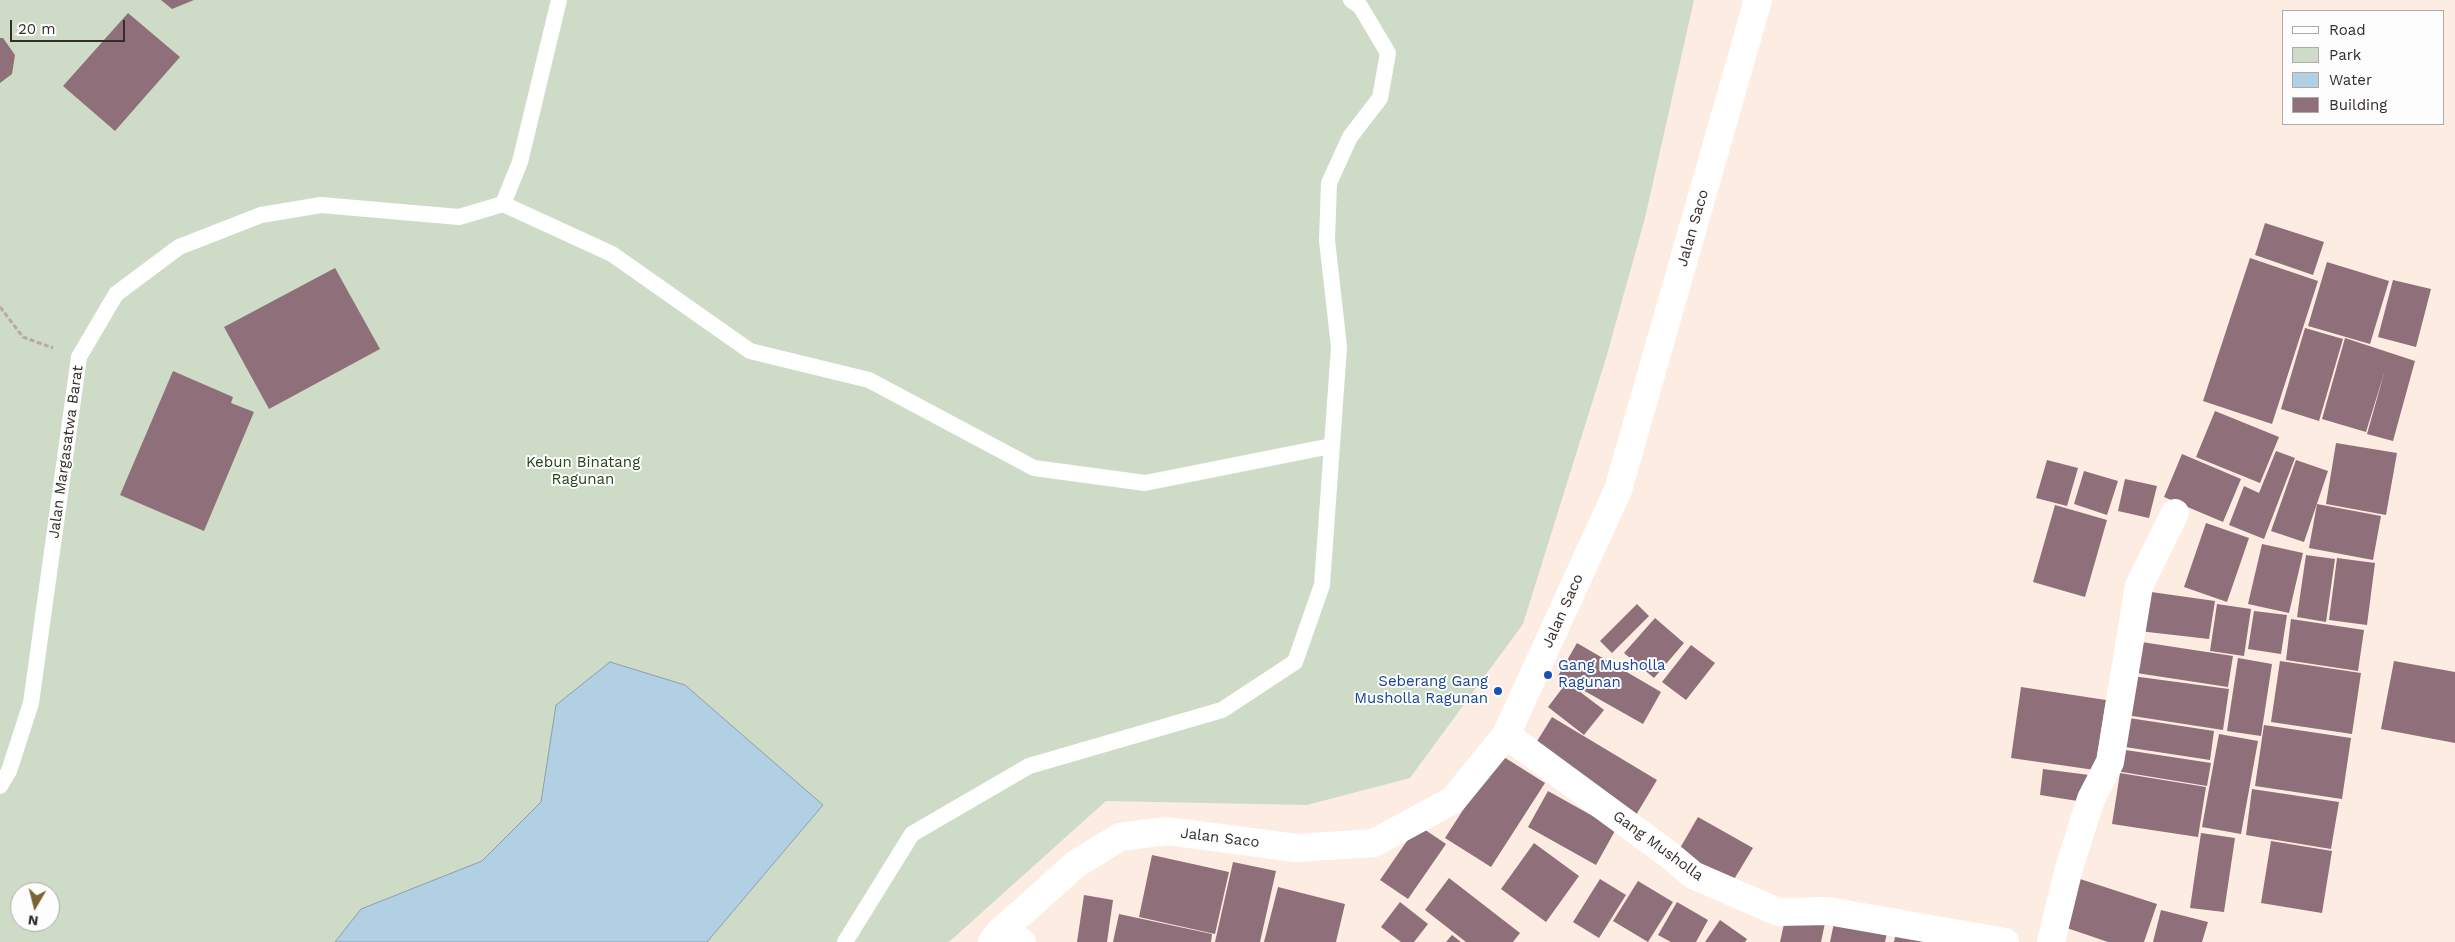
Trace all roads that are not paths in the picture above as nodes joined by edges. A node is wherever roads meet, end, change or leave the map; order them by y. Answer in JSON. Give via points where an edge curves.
{"nodes":[{"id":1,"x":559,"y":0,"type":"edge"},
{"id":2,"x":1351,"y":0,"type":"edge"},
{"id":3,"x":1758,"y":0,"type":"edge"},
{"id":4,"x":503,"y":204,"type":"junction"},
{"id":5,"x":1331,"y":446,"type":"junction"},
{"id":6,"x":2175,"y":513,"type":"dead end"},
{"id":7,"x":1506,"y":735,"type":"junction"},
{"id":8,"x":0,"y":786,"type":"edge"},
{"id":9,"x":1004,"y":939,"type":"edge"},
{"id":10,"x":845,"y":942,"type":"edge"},
{"id":11,"x":2005,"y":942,"type":"edge"},
{"id":12,"x":2051,"y":942,"type":"edge"}],
"edges":[{"from":1,"to":4,"type":"lane","via":[[520,162]]},
{"from":2,"to":5,"type":"lane","via":[[1360,6],[1388,53],[1380,98],[1350,137],[1329,183],[1327,240],[1339,347]]},
{"from":3,"to":7,"type":"main road","name":"Jalan Saco","via":[[1618,490]]},
{"from":4,"to":5,"type":"lane","via":[[612,254],[750,351],[869,380],[1034,468],[1145,483]]},
{"from":4,"to":8,"type":"lane","name":"Jalan Margasatwa Barat","via":[[459,217],[321,205],[261,215],[179,247],[116,294],[79,358],[31,703],[9,771]]},
{"from":5,"to":10,"type":"lane","via":[[1322,585],[1295,662],[1222,710],[1029,766],[912,834]]},
{"from":6,"to":12,"type":"main road","via":[[2139,586],[2110,762],[2091,799],[2069,868]]},
{"from":7,"to":9,"type":"main road","name":"Jalan Saco","via":[[1453,800],[1374,843],[1296,848],[1167,831],[1120,837],[1076,864]]},
{"from":7,"to":11,"type":"main road","name":"Gang Musholla","via":[[1693,875],[1778,912],[1828,911]]}]}
